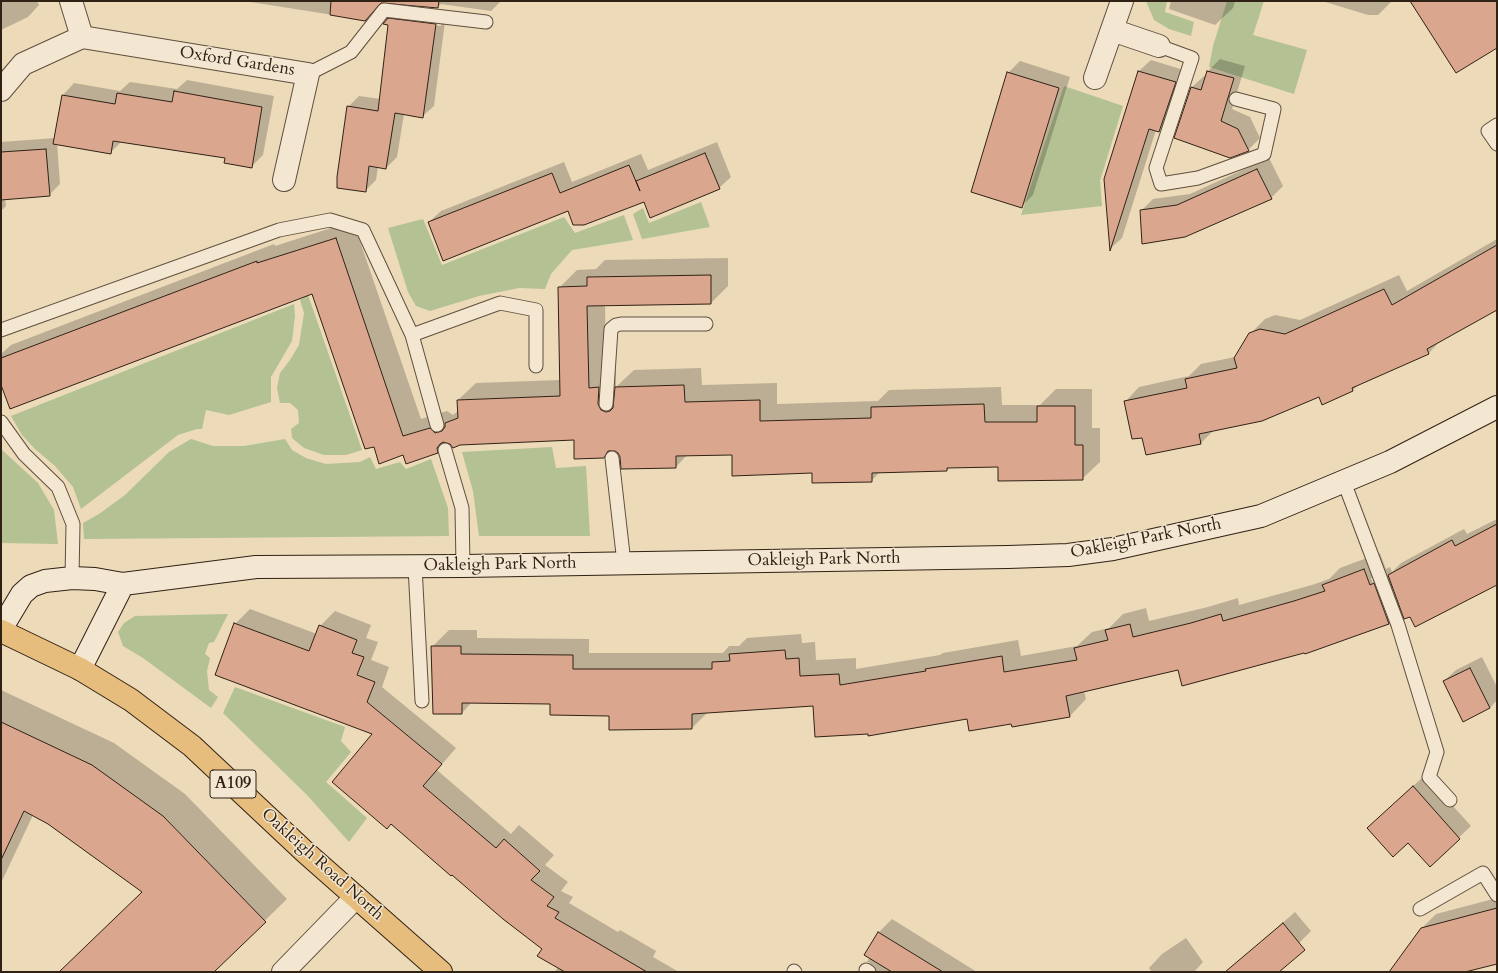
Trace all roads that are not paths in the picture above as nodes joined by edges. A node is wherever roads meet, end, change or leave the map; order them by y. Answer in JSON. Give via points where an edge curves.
{"nodes":[{"id":1,"x":71,"y":1,"type":"edge"},
{"id":2,"x":1122,"y":1,"type":"edge"},
{"id":3,"x":486,"y":22,"type":"dead end"},
{"id":4,"x":1112,"y":30,"type":"junction"},
{"id":5,"x":82,"y":37,"type":"junction"},
{"id":6,"x":1159,"y":46,"type":"joint"},
{"id":7,"x":308,"y":74,"type":"junction"},
{"id":8,"x":1095,"y":78,"type":"dead end"},
{"id":9,"x":1,"y":90,"type":"edge"},
{"id":10,"x":1236,"y":99,"type":"dead end"},
{"id":11,"x":1497,"y":125,"type":"edge"},
{"id":12,"x":1497,"y":144,"type":"edge"},
{"id":13,"x":284,"y":180,"type":"dead end"},
{"id":14,"x":706,"y":324,"type":"dead end"},
{"id":15,"x":1,"y":330,"type":"edge"},
{"id":16,"x":412,"y":335,"type":"junction"},
{"id":17,"x":536,"y":366,"type":"dead end"},
{"id":18,"x":606,"y":404,"type":"dead end"},
{"id":19,"x":1497,"y":407,"type":"edge"},
{"id":20,"x":1,"y":422,"type":"edge"},
{"id":21,"x":437,"y":425,"type":"dead end"},
{"id":22,"x":445,"y":450,"type":"dead end"},
{"id":23,"x":612,"y":458,"type":"dead end"},
{"id":24,"x":1344,"y":482,"type":"junction"},
{"id":25,"x":624,"y":563,"type":"junction"},
{"id":26,"x":415,"y":566,"type":"junction"},
{"id":27,"x":463,"y":566,"type":"junction"},
{"id":28,"x":72,"y":578,"type":"junction"},
{"id":29,"x":123,"y":584,"type":"junction"},
{"id":30,"x":1,"y":630,"type":"edge"},
{"id":31,"x":80,"y":669,"type":"junction"},
{"id":32,"x":422,"y":701,"type":"dead end"},
{"id":33,"x":1450,"y":800,"type":"dead end"},
{"id":34,"x":1497,"y":895,"type":"edge"},
{"id":35,"x":356,"y":897,"type":"junction"},
{"id":36,"x":1420,"y":909,"type":"dead end"},
{"id":37,"x":283,"y":972,"type":"edge"},
{"id":38,"x":441,"y":972,"type":"edge"}],
"edges":[{"from":1,"to":5,"type":"street"},
{"from":2,"to":4,"type":"street"},
{"from":3,"to":7,"type":"lane","via":[[384,10],[351,52]]},
{"from":4,"to":6,"type":"street"},
{"from":4,"to":8,"type":"street"},
{"from":5,"to":7,"type":"street","name":"Oxford Gardens"},
{"from":5,"to":9,"type":"street","via":[[23,64]]},
{"from":6,"to":10,"type":"lane","via":[[1192,58],[1156,168],[1160,184],[1198,178],[1264,154],[1274,108]]},
{"from":7,"to":13,"type":"street","name":"Oxford Gardens"},
{"from":11,"to":12,"type":"lane","via":[[1488,131]]},
{"from":14,"to":18,"type":"lane","via":[[616,325],[611,329]]},
{"from":15,"to":16,"type":"lane","via":[[279,230],[330,220],[363,230]]},
{"from":16,"to":17,"type":"lane","via":[[500,303],[536,310]]},
{"from":16,"to":21,"type":"lane"},
{"from":19,"to":24,"type":"street","name":"Oakleigh Park North","via":[[1390,462]]},
{"from":20,"to":28,"type":"lane","via":[[24,454],[58,487],[73,524]]},
{"from":22,"to":27,"type":"lane","via":[[462,508]]},
{"from":23,"to":25,"type":"lane"},
{"from":24,"to":25,"type":"street","name":"Oakleigh Park North","via":[[1261,516],[1113,549],[1068,555]]},
{"from":24,"to":33,"type":"lane","via":[[1398,625],[1437,752],[1429,777]]},
{"from":25,"to":27,"type":"street","name":"Oakleigh Park North"},
{"from":26,"to":27,"type":"street","name":"Oakleigh Park North"},
{"from":26,"to":29,"type":"street","name":"Oakleigh Park North","via":[[256,567]]},
{"from":26,"to":32,"type":"lane"},
{"from":28,"to":29,"type":"street","name":"Oakleigh Park North"},
{"from":28,"to":30,"type":"street","name":"Oakleigh Park North","via":[[45,581],[31,586],[22,594]]},
{"from":29,"to":31,"type":"street"},
{"from":30,"to":31,"type":"main road","name":"Oakleigh Road North","number":"A109"},
{"from":31,"to":35,"type":"main road","name":"Oakleigh Road North","number":"A109","via":[[131,700],[192,746]]},
{"from":34,"to":36,"type":"lane","via":[[1483,873]]},
{"from":35,"to":37,"type":"street"},
{"from":35,"to":38,"type":"main road","name":"Oakleigh Road North","number":"A109"}]}
